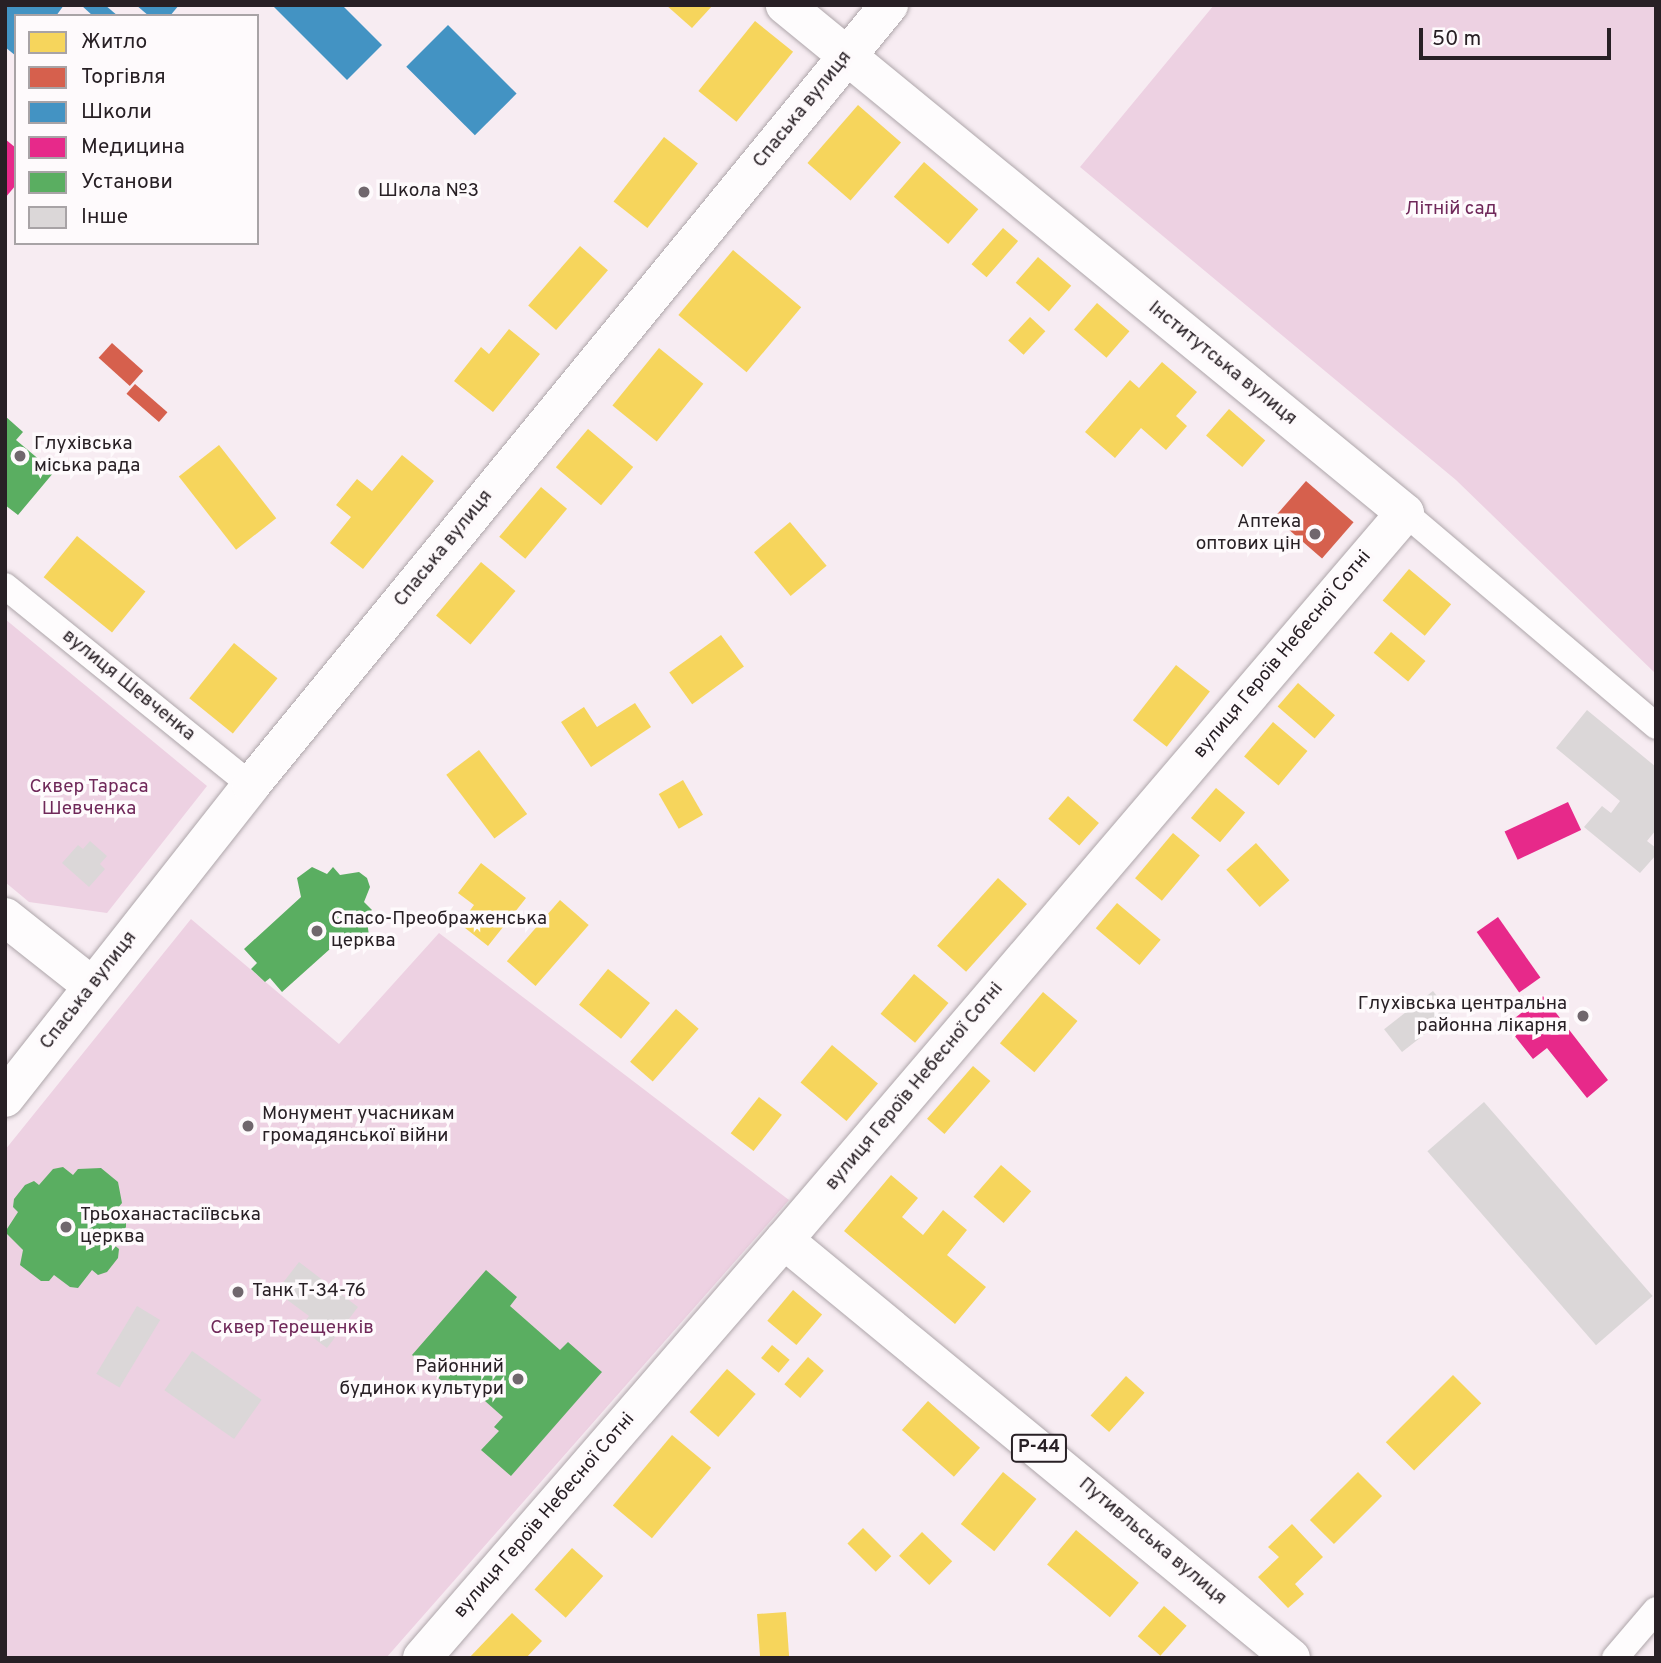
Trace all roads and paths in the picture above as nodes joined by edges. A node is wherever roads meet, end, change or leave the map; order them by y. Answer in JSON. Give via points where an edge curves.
{"nodes":[{"id":1,"x":785,"y":5,"type":"edge"},
{"id":2,"x":889,"y":5,"type":"edge"},
{"id":3,"x":847,"y":57,"type":"junction"},
{"id":4,"x":1405,"y":513,"type":"junction"},
{"id":5,"x":5,"y":586,"type":"edge"},
{"id":6,"x":1656,"y":726,"type":"edge"},
{"id":7,"x":251,"y":785,"type":"junction"},
{"id":8,"x":5,"y":917,"type":"edge"},
{"id":9,"x":92,"y":986,"type":"junction"},
{"id":10,"x":5,"y":1098,"type":"edge"},
{"id":11,"x":784,"y":1240,"type":"junction"},
{"id":12,"x":1656,"y":1610,"type":"edge"},
{"id":13,"x":422,"y":1658,"type":"edge"},
{"id":14,"x":1291,"y":1658,"type":"edge"},
{"id":15,"x":1615,"y":1658,"type":"edge"}],
"edges":[{"from":1,"to":3,"type":"street","name":"Інститутська вулиця"},
{"from":2,"to":3,"type":"street","name":"Спаська вулиця"},
{"from":3,"to":4,"type":"street","name":"Інститутська вулиця"},
{"from":3,"to":7,"type":"street","name":"Спаська вулиця"},
{"from":4,"to":6,"type":"street","name":"Інститутська вулиця"},
{"from":4,"to":11,"type":"street","name":"вулиця Героїв Небесної Сотні"},
{"from":5,"to":7,"type":"street","name":"вулиця Шевченка"},
{"from":7,"to":9,"type":"street","name":"Спаська вулиця"},
{"from":8,"to":9,"type":"street"},
{"from":9,"to":10,"type":"street","name":"Спаська вулиця"},
{"from":11,"to":13,"type":"street","name":"вулиця Героїв Небесної Сотні"},
{"from":11,"to":14,"type":"street","name":"Путивльська вулиця","number":"Р-44"},
{"from":12,"to":15,"type":"street"}]}
